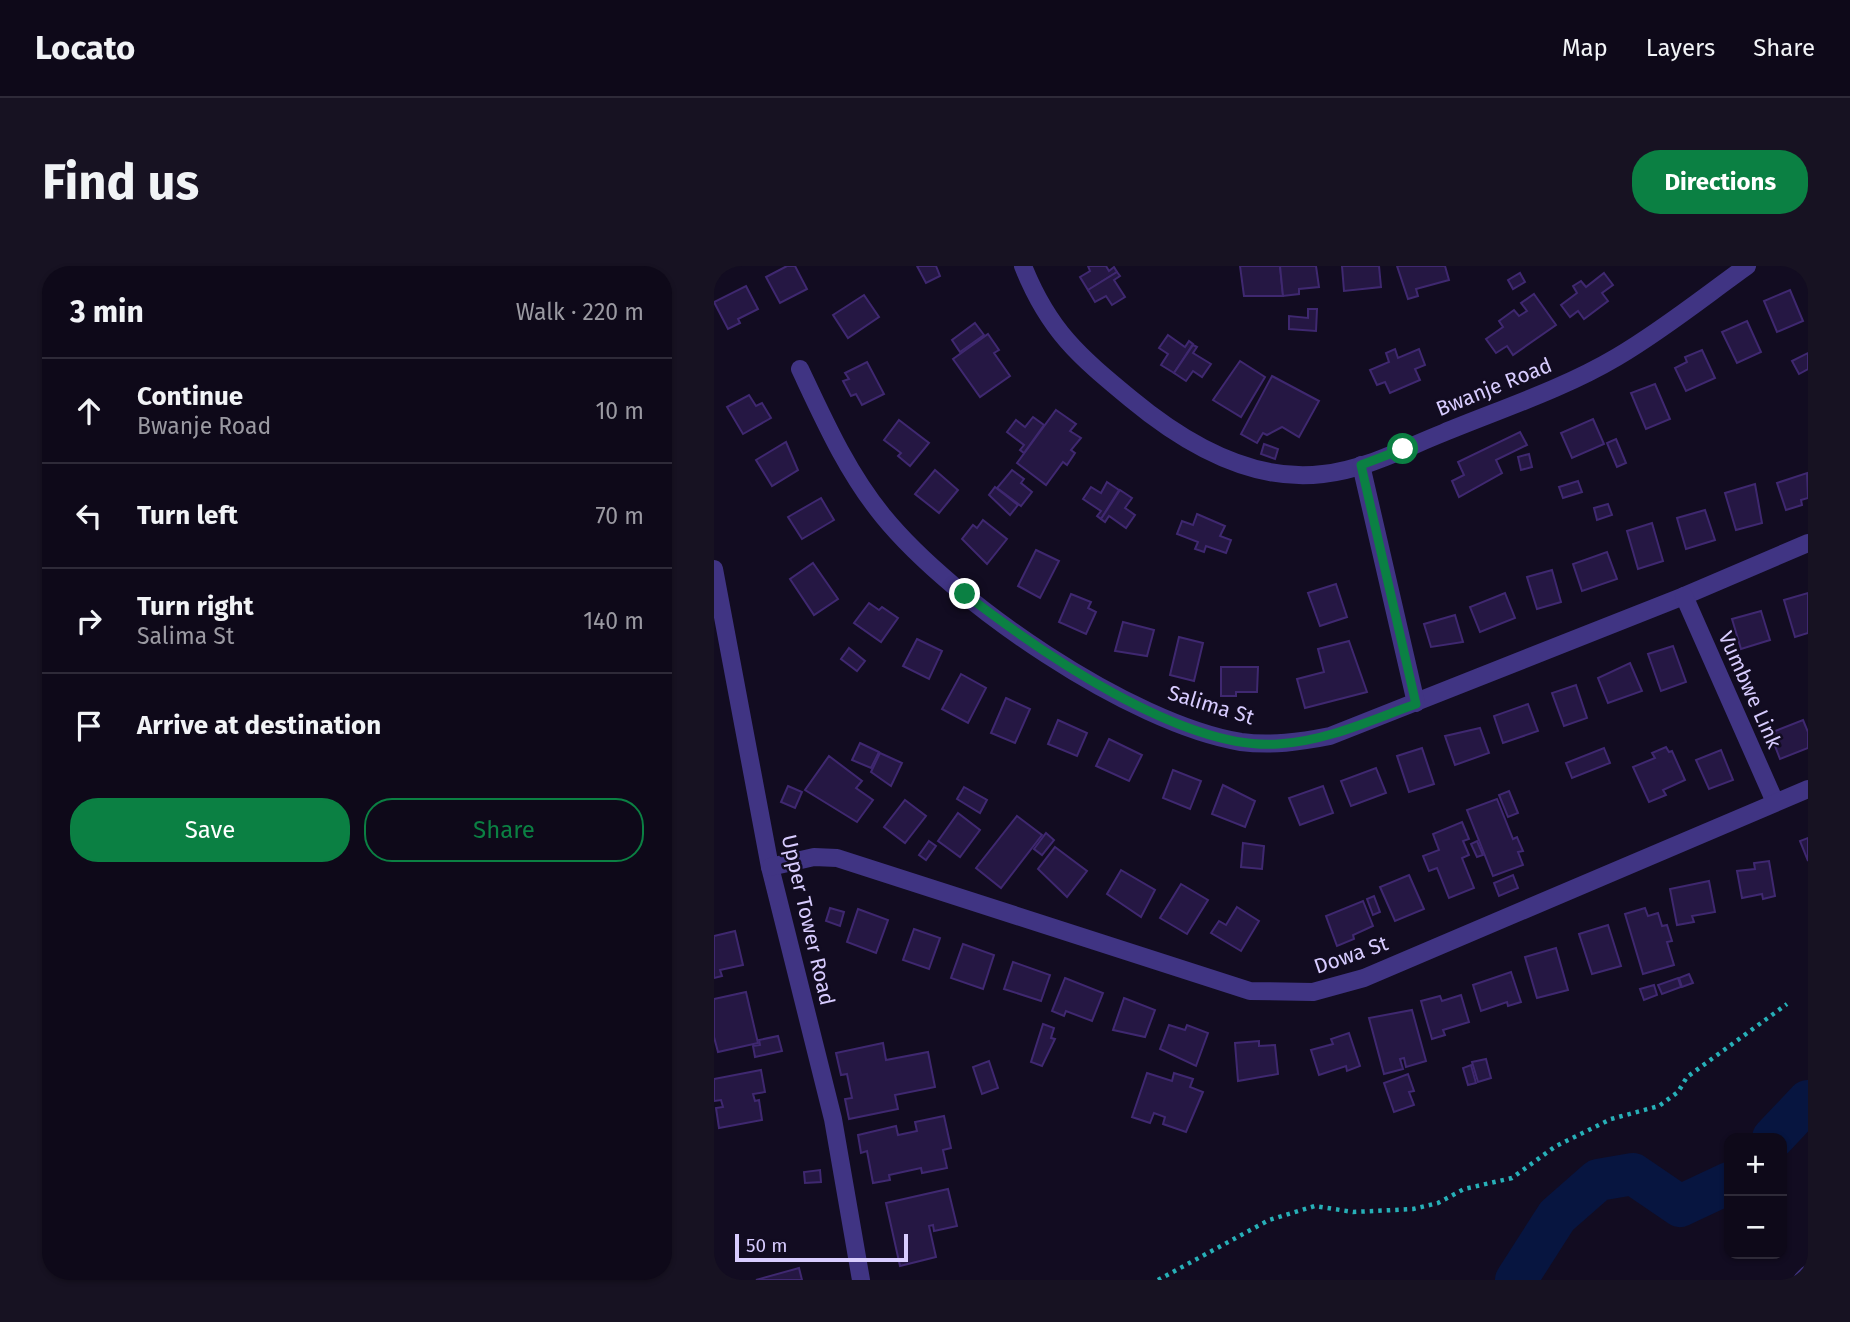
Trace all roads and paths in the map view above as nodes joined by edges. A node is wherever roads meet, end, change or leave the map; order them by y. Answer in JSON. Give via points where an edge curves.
{"nodes":[{"id":1,"x":1023,"y":266,"type":"edge"},
{"id":2,"x":1747,"y":266,"type":"edge"},
{"id":3,"x":800,"y":369,"type":"dead end"},
{"id":4,"x":1361,"y":465,"type":"junction"},
{"id":5,"x":1808,"y":543,"type":"edge"},
{"id":6,"x":714,"y":569,"type":"edge"},
{"id":7,"x":1684,"y":596,"type":"junction"},
{"id":8,"x":1416,"y":704,"type":"junction"},
{"id":9,"x":1808,"y":789,"type":"edge"},
{"id":10,"x":1775,"y":802,"type":"junction"},
{"id":11,"x":770,"y":867,"type":"junction"},
{"id":12,"x":1787,"y":1004,"type":"dead end"},
{"id":13,"x":1808,"y":1274,"type":"edge"},
{"id":14,"x":861,"y":1280,"type":"edge"},
{"id":15,"x":1158,"y":1280,"type":"edge"},
{"id":16,"x":1802,"y":1280,"type":"edge"}],
"edges":[{"from":1,"to":4,"type":"street","name":"Bwanje Road","via":[[1046,317],[1064,339],[1156,419],[1191,443],[1227,461],[1293,474],[1323,474]]},
{"from":2,"to":4,"type":"street","name":"Bwanje Road","via":[[1598,367]]},
{"from":3,"to":8,"type":"street","name":"Salima St","via":[[853,474],[921,558],[1075,672],[1156,713],[1240,741],[1275,744],[1330,736]]},
{"from":4,"to":8,"type":"street"},
{"from":5,"to":7,"type":"street","name":"Salima St"},
{"from":6,"to":11,"type":"street","name":"Upper Tower Road"},
{"from":7,"to":8,"type":"street","name":"Salima St"},
{"from":7,"to":10,"type":"street","name":"Vumbwe Link"},
{"from":9,"to":10,"type":"street","name":"Dowa St"},
{"from":10,"to":11,"type":"street","name":"Dowa St","via":[[1364,978],[1313,992],[1250,991],[837,858],[814,857]]},
{"from":11,"to":14,"type":"street","name":"Upper Tower Road","via":[[833,1119]]},
{"from":12,"to":15,"type":"path","via":[[1688,1077],[1658,1106],[1611,1119],[1556,1146],[1512,1178],[1464,1189],[1438,1203],[1413,1209],[1353,1212],[1315,1206],[1269,1220]]},
{"from":13,"to":16,"type":"street"}]}
